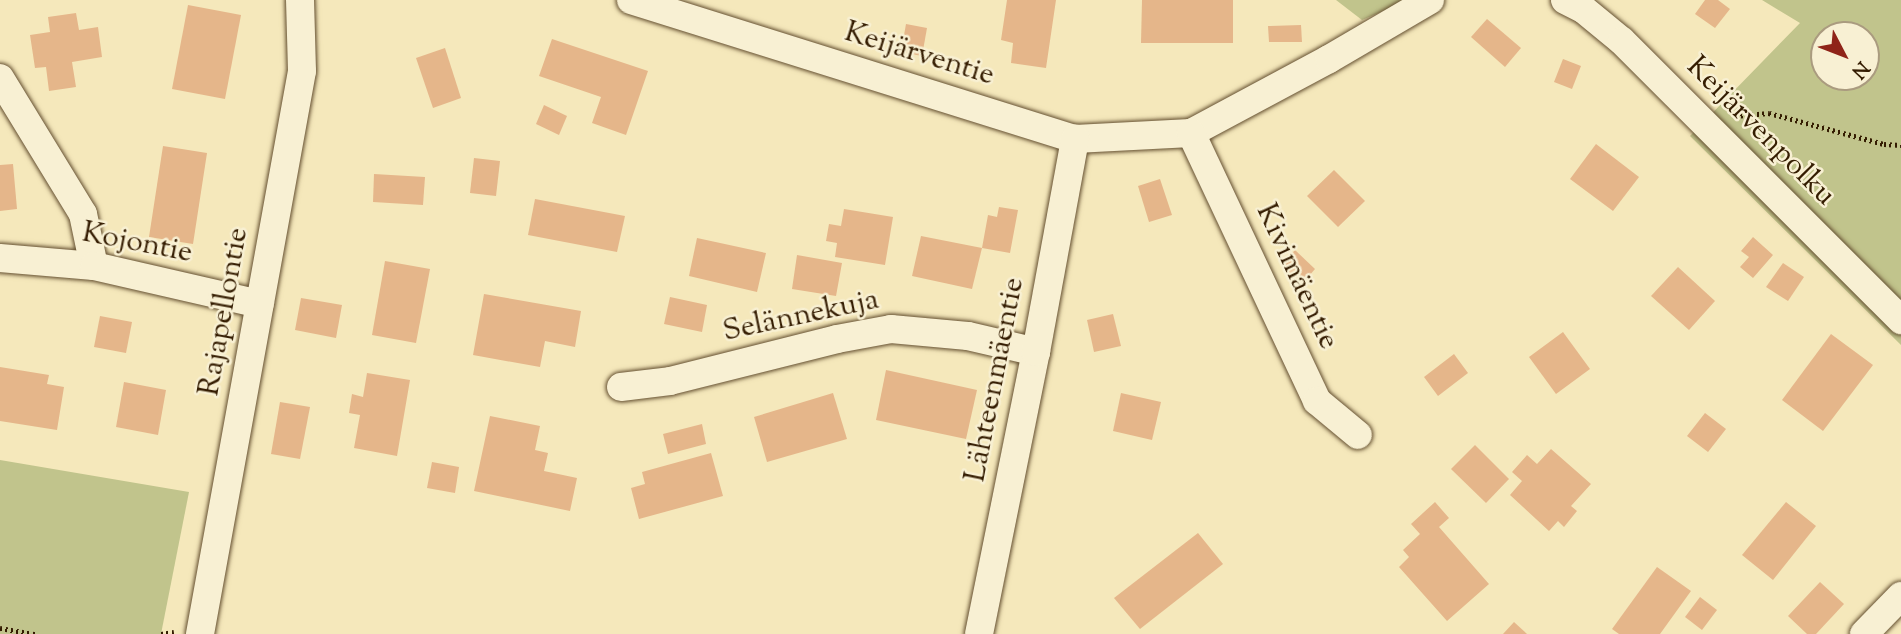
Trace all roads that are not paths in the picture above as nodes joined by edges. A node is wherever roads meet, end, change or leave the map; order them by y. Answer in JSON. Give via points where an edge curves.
{"nodes":[{"id":1,"x":300,"y":0,"type":"edge"},
{"id":2,"x":631,"y":0,"type":"edge"},
{"id":3,"x":1430,"y":0,"type":"edge"},
{"id":4,"x":1565,"y":0,"type":"edge"},
{"id":5,"x":0,"y":78,"type":"edge"},
{"id":6,"x":1191,"y":133,"type":"junction"},
{"id":7,"x":1075,"y":139,"type":"junction"},
{"id":8,"x":0,"y":258,"type":"edge"},
{"id":9,"x":94,"y":266,"type":"junction"},
{"id":10,"x":260,"y":304,"type":"junction"},
{"id":11,"x":1901,"y":320,"type":"edge"},
{"id":12,"x":1036,"y":352,"type":"junction"},
{"id":13,"x":621,"y":387,"type":"dead end"},
{"id":14,"x":1358,"y":435,"type":"dead end"},
{"id":15,"x":1901,"y":596,"type":"edge"},
{"id":16,"x":200,"y":634,"type":"edge"},
{"id":17,"x":979,"y":634,"type":"edge"},
{"id":18,"x":1864,"y":634,"type":"edge"}],
"edges":[{"from":1,"to":10,"type":"street","name":"Rajapellontie","via":[[302,71]]},
{"from":2,"to":7,"type":"street","name":"Keijärventie"},
{"from":3,"to":6,"type":"street"},
{"from":4,"to":11,"type":"street","name":"Keijärvenpolku","via":[[1622,41]]},
{"from":5,"to":9,"type":"street","via":[[83,214]]},
{"from":6,"to":7,"type":"street","name":"Keijärventie"},
{"from":6,"to":14,"type":"street","name":"Kivimäentie","via":[[1317,401]]},
{"from":7,"to":12,"type":"street","name":"Lähteenmäentie"},
{"from":8,"to":9,"type":"street","name":"Kojontie"},
{"from":9,"to":10,"type":"street","name":"Kojontie"},
{"from":10,"to":16,"type":"street","name":"Rajapellontie"},
{"from":12,"to":13,"type":"street","name":"Selännekuja","via":[[968,337],[891,330],[670,381]]},
{"from":12,"to":17,"type":"street","name":"Lähteenmäentie"},
{"from":15,"to":18,"type":"street"}]}
